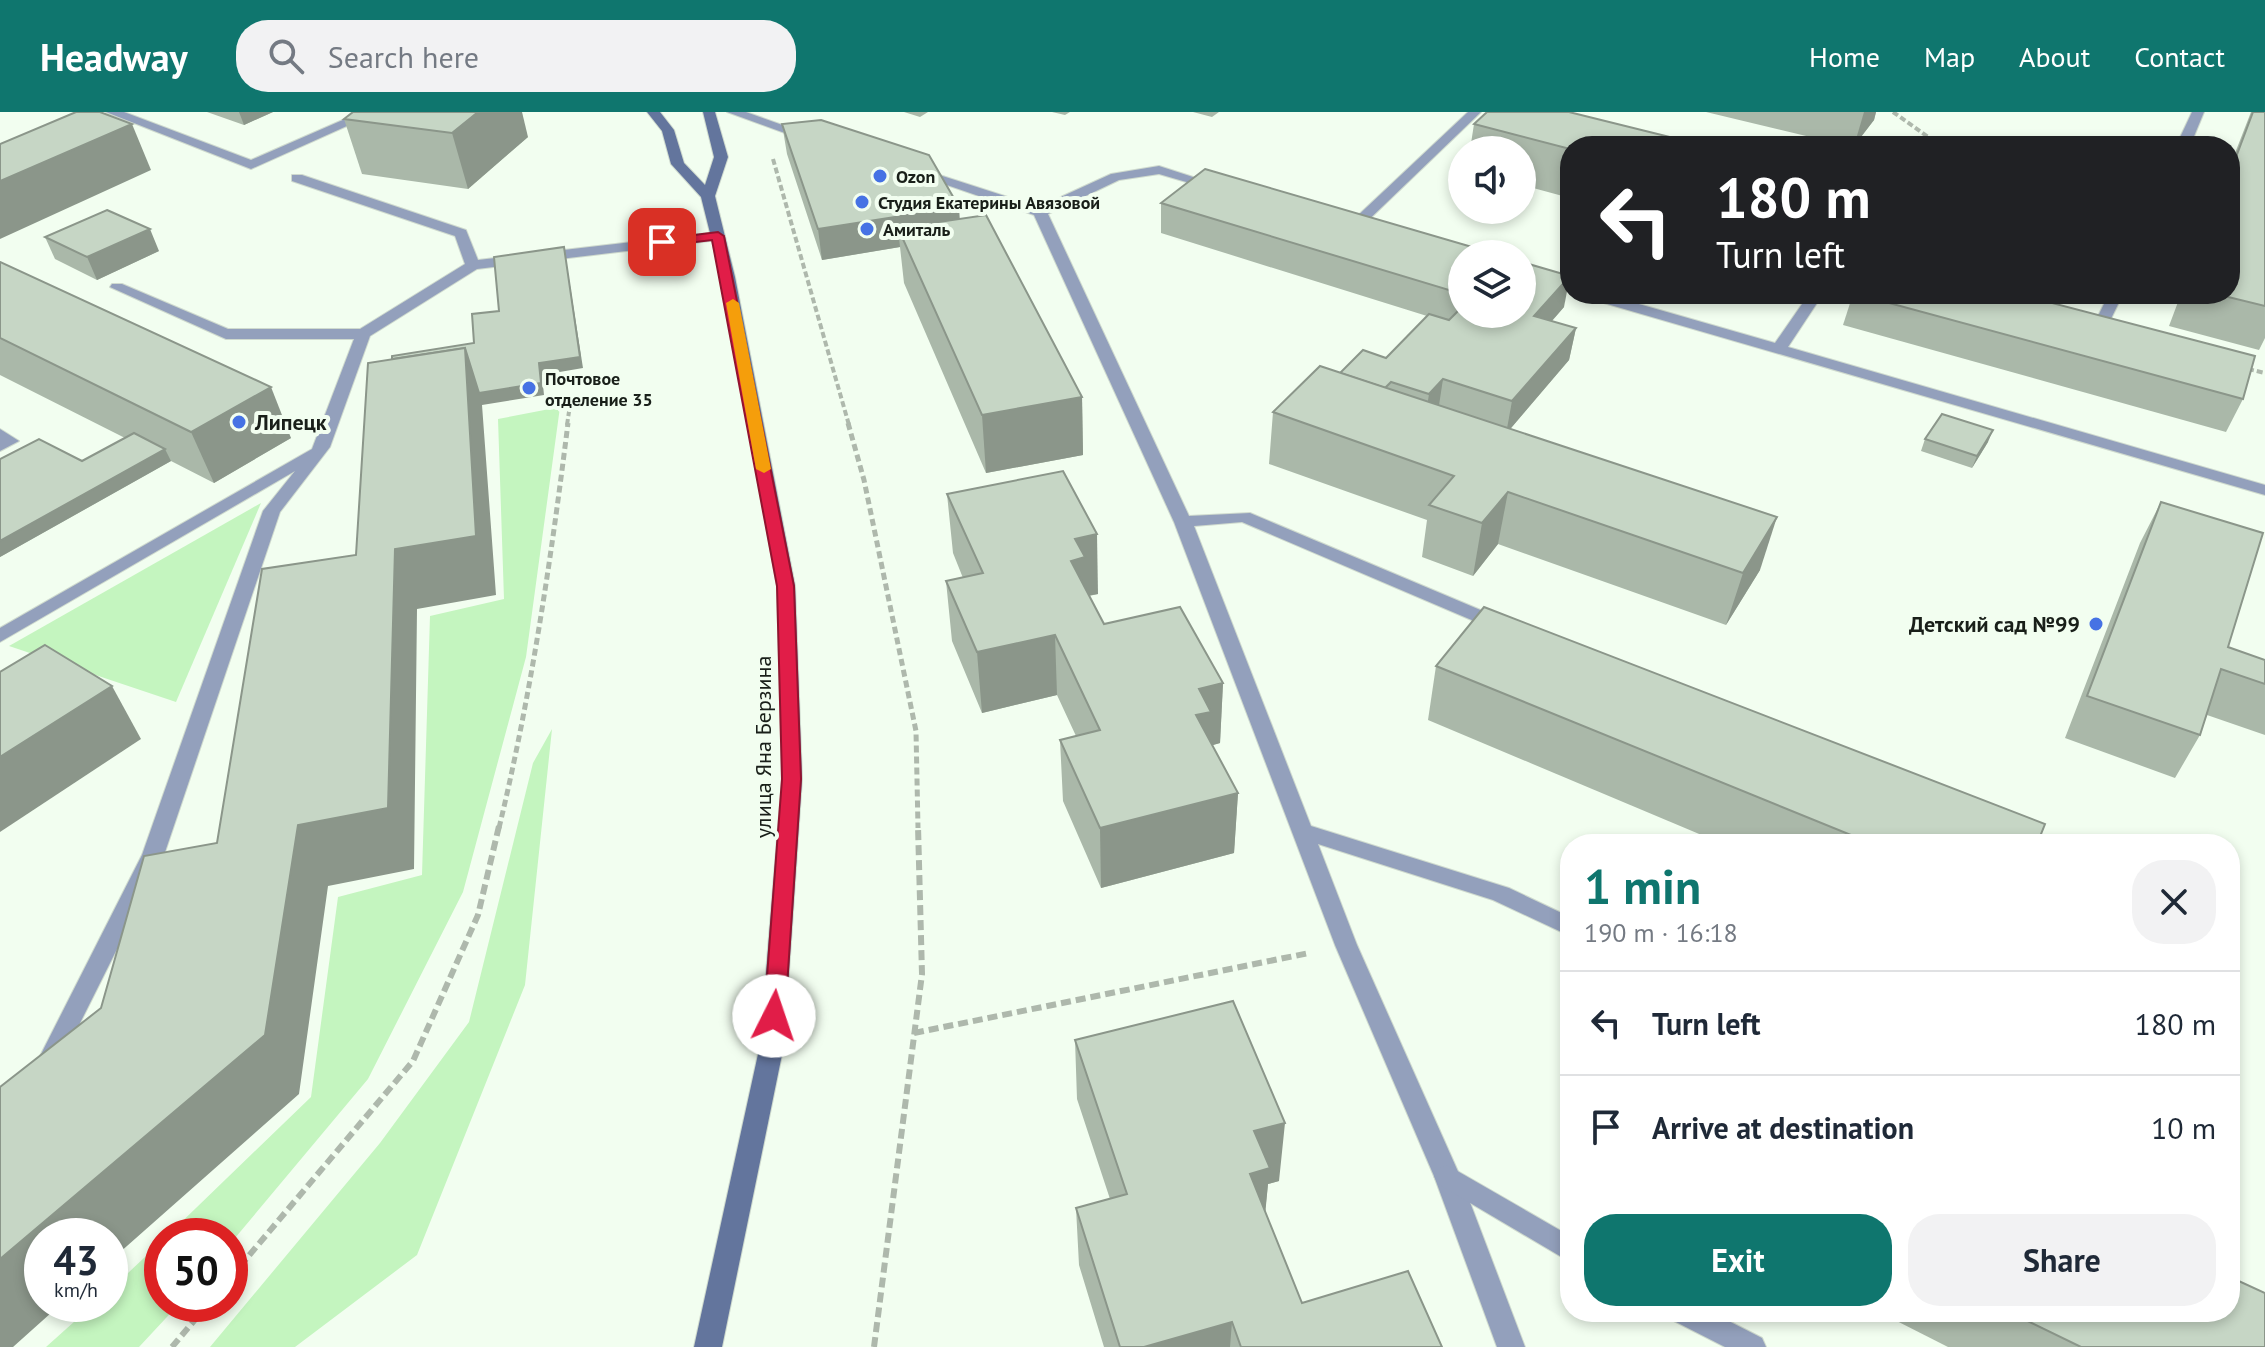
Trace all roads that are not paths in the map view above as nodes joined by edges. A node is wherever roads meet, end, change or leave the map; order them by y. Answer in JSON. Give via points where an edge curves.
{"nodes":[{"id":1,"x":112,"y":112,"type":"edge"},
{"id":2,"x":372,"y":112,"type":"edge"},
{"id":3,"x":653,"y":112,"type":"edge"},
{"id":4,"x":709,"y":112,"type":"edge"},
{"id":5,"x":733,"y":112,"type":"edge"},
{"id":6,"x":2198,"y":112,"type":"edge"},
{"id":7,"x":1474,"y":119,"type":"edge"},
{"id":8,"x":2187,"y":136,"type":"edge"},
{"id":9,"x":821,"y":141,"type":"edge"},
{"id":10,"x":894,"y":165,"type":"edge"},
{"id":11,"x":297,"y":178,"type":"dead end"},
{"id":12,"x":1234,"y":192,"type":"edge"},
{"id":13,"x":708,"y":196,"type":"junction"},
{"id":14,"x":1040,"y":212,"type":"junction"},
{"id":15,"x":1324,"y":218,"type":"edge"},
{"id":16,"x":718,"y":236,"type":"junction"},
{"id":17,"x":473,"y":265,"type":"junction"},
{"id":18,"x":117,"y":287,"type":"dead end"},
{"id":19,"x":1623,"y":304,"type":"edge"},
{"id":20,"x":1809,"y":304,"type":"edge"},
{"id":21,"x":2111,"y":304,"type":"edge"},
{"id":22,"x":2071,"y":321,"type":"edge"},
{"id":23,"x":363,"y":334,"type":"junction"},
{"id":24,"x":1779,"y":349,"type":"junction"},
{"id":25,"x":0,"y":434,"type":"edge"},
{"id":26,"x":0,"y":446,"type":"edge"},
{"id":27,"x":322,"y":447,"type":"junction"},
{"id":28,"x":2265,"y":490,"type":"edge"},
{"id":29,"x":1183,"y":522,"type":"junction"},
{"id":30,"x":1522,"y":634,"type":"edge"},
{"id":31,"x":0,"y":636,"type":"edge"},
{"id":32,"x":1301,"y":831,"type":"junction"},
{"id":33,"x":1560,"y":922,"type":"edge"},
{"id":34,"x":36,"y":1074,"type":"edge"},
{"id":35,"x":1447,"y":1176,"type":"junction"},
{"id":36,"x":1560,"y":1244,"type":"edge"},
{"id":37,"x":1703,"y":1322,"type":"edge"},
{"id":38,"x":708,"y":1347,"type":"edge"},
{"id":39,"x":1511,"y":1347,"type":"edge"},
{"id":40,"x":1752,"y":1347,"type":"edge"}],
"edges":[{"from":1,"to":2,"type":"street","via":[[251,165]]},
{"from":3,"to":13,"type":"main road","via":[[668,130],[678,164]]},
{"from":4,"to":13,"type":"main road","via":[[721,157]]},
{"from":5,"to":9,"type":"street"},
{"from":6,"to":8,"type":"street"},
{"from":7,"to":15,"type":"street","via":[[1360,229]]},
{"from":10,"to":14,"type":"street"},
{"from":11,"to":17,"type":"street","via":[[461,233]]},
{"from":12,"to":14,"type":"street","via":[[1159,170],[1116,177]]},
{"from":13,"to":16,"type":"main road","name":"улица Яна Берзина"},
{"from":14,"to":29,"type":"street"},
{"from":16,"to":17,"type":"street"},
{"from":16,"to":38,"type":"main road","name":"улица Яна Берзина","via":[[786,586],[792,779],[772,1045]]},
{"from":17,"to":23,"type":"street"},
{"from":18,"to":23,"type":"street","via":[[226,334]]},
{"from":19,"to":24,"type":"street"},
{"from":20,"to":24,"type":"street"},
{"from":21,"to":22,"type":"street","via":[[2100,328]]},
{"from":23,"to":27,"type":"street"},
{"from":24,"to":28,"type":"street"},
{"from":25,"to":26,"type":"street","via":[[11,441]]},
{"from":27,"to":31,"type":"street"},
{"from":27,"to":34,"type":"street","via":[[272,511],[153,855],[48,1065]]},
{"from":29,"to":30,"type":"street","via":[[1244,517]]},
{"from":29,"to":32,"type":"street"},
{"from":32,"to":33,"type":"street","via":[[1501,894]]},
{"from":32,"to":35,"type":"street"},
{"from":35,"to":36,"type":"street"},
{"from":35,"to":39,"type":"street"},
{"from":37,"to":40,"type":"street"}]}
